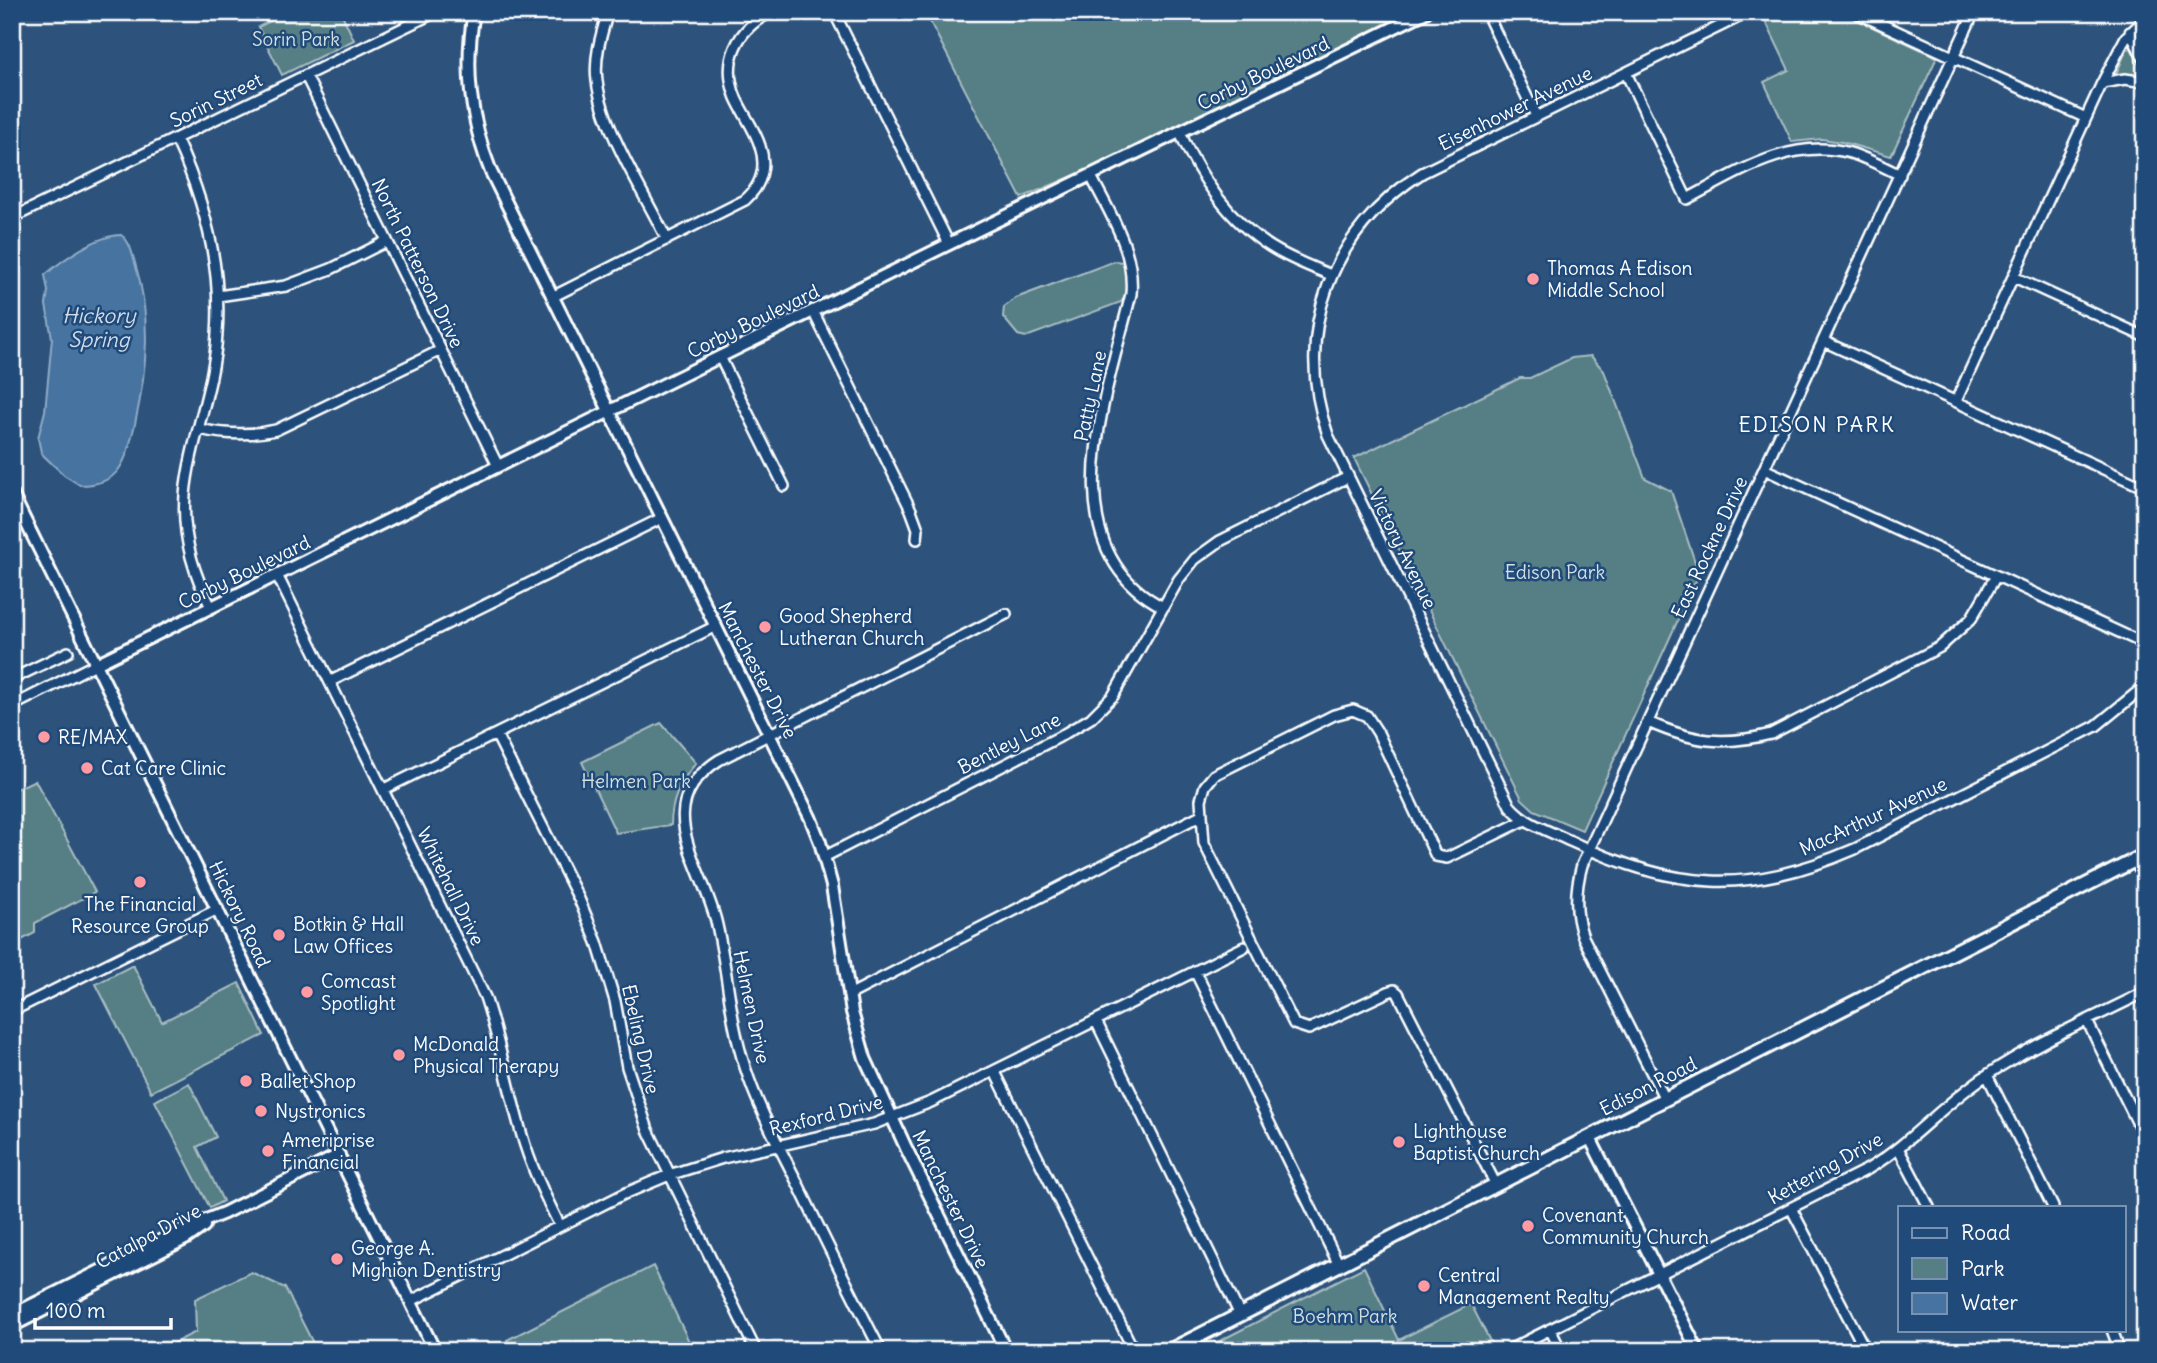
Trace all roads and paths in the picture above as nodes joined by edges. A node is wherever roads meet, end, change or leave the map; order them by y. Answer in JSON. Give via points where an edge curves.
{"nodes":[{"id":1,"x":436,"y":12,"type":"edge"},
{"id":2,"x":608,"y":12,"type":"edge"},
{"id":3,"x":771,"y":12,"type":"edge"},
{"id":4,"x":834,"y":12,"type":"edge"},
{"id":5,"x":1426,"y":12,"type":"edge"},
{"id":6,"x":1486,"y":12,"type":"edge"},
{"id":7,"x":1749,"y":12,"type":"edge"},
{"id":8,"x":1855,"y":12,"type":"edge"},
{"id":9,"x":1975,"y":12,"type":"edge"},
{"id":10,"x":471,"y":13,"type":"edge"},
{"id":11,"x":2145,"y":19,"type":"edge"},
{"id":12,"x":2130,"y":32,"type":"junction"},
{"id":13,"x":1954,"y":57,"type":"junction"},
{"id":14,"x":2145,"y":61,"type":"edge"},
{"id":15,"x":1626,"y":73,"type":"junction"},
{"id":16,"x":306,"y":76,"type":"junction"},
{"id":17,"x":2145,"y":82,"type":"edge"},
{"id":18,"x":2102,"y":83,"type":"junction"},
{"id":19,"x":1536,"y":116,"type":"junction"},
{"id":20,"x":2086,"y":118,"type":"junction"},
{"id":21,"x":1180,"y":133,"type":"junction"},
{"id":22,"x":176,"y":139,"type":"junction"},
{"id":23,"x":1900,"y":175,"type":"junction"},
{"id":24,"x":1091,"y":176,"type":"junction"},
{"id":25,"x":12,"y":218,"type":"edge"},
{"id":26,"x":667,"y":240,"type":"junction"},
{"id":27,"x":387,"y":241,"type":"junction"},
{"id":28,"x":949,"y":244,"type":"junction"},
{"id":29,"x":1331,"y":275,"type":"junction"},
{"id":30,"x":2014,"y":277,"type":"junction"},
{"id":31,"x":218,"y":296,"type":"junction"},
{"id":32,"x":552,"y":297,"type":"junction"},
{"id":33,"x":813,"y":311,"type":"junction"},
{"id":34,"x":2145,"y":337,"type":"edge"},
{"id":35,"x":1823,"y":341,"type":"junction"},
{"id":36,"x":441,"y":350,"type":"junction"},
{"id":37,"x":720,"y":357,"type":"junction"},
{"id":38,"x":1956,"y":401,"type":"junction"},
{"id":39,"x":609,"y":411,"type":"junction"},
{"id":40,"x":199,"y":429,"type":"junction"},
{"id":41,"x":498,"y":466,"type":"junction"},
{"id":42,"x":1764,"y":469,"type":"junction"},
{"id":43,"x":1348,"y":477,"type":"junction"},
{"id":44,"x":784,"y":486,"type":"dead end"},
{"id":45,"x":2145,"y":488,"type":"edge"},
{"id":46,"x":12,"y":494,"type":"edge"},
{"id":47,"x":662,"y":518,"type":"junction"},
{"id":48,"x":917,"y":539,"type":"dead end"},
{"id":49,"x":277,"y":575,"type":"junction"},
{"id":50,"x":1996,"y":576,"type":"junction"},
{"id":51,"x":211,"y":607,"type":"junction"},
{"id":52,"x":1163,"y":607,"type":"junction"},
{"id":53,"x":1006,"y":614,"type":"dead end"},
{"id":54,"x":716,"y":626,"type":"junction"},
{"id":55,"x":2145,"y":644,"type":"edge"},
{"id":56,"x":68,"y":652,"type":"dead end"},
{"id":57,"x":96,"y":664,"type":"junction"},
{"id":58,"x":12,"y":679,"type":"edge"},
{"id":59,"x":331,"y":681,"type":"junction"},
{"id":60,"x":2145,"y":687,"type":"edge"},
{"id":61,"x":12,"y":706,"type":"edge"},
{"id":62,"x":1648,"y":722,"type":"junction"},
{"id":63,"x":496,"y":733,"type":"junction"},
{"id":64,"x":770,"y":735,"type":"junction"},
{"id":65,"x":383,"y":789,"type":"junction"},
{"id":66,"x":1201,"y":815,"type":"junction"},
{"id":67,"x":1525,"y":820,"type":"junction"},
{"id":68,"x":1589,"y":849,"type":"junction"},
{"id":69,"x":824,"y":857,"type":"junction"},
{"id":70,"x":2140,"y":858,"type":"edge"},
{"id":71,"x":2145,"y":880,"type":"edge"},
{"id":72,"x":218,"y":909,"type":"junction"},
{"id":73,"x":1244,"y":947,"type":"dead end"},
{"id":74,"x":1195,"y":971,"type":"junction"},
{"id":75,"x":2145,"y":992,"type":"edge"},
{"id":76,"x":849,"y":995,"type":"junction"},
{"id":77,"x":12,"y":1011,"type":"edge"},
{"id":78,"x":1096,"y":1021,"type":"junction"},
{"id":79,"x":2087,"y":1021,"type":"junction"},
{"id":80,"x":995,"y":1072,"type":"junction"},
{"id":81,"x":1987,"y":1075,"type":"junction"},
{"id":82,"x":1665,"y":1099,"type":"junction"},
{"id":83,"x":891,"y":1118,"type":"junction"},
{"id":84,"x":1590,"y":1138,"type":"junction"},
{"id":85,"x":2145,"y":1138,"type":"edge"},
{"id":86,"x":779,"y":1146,"type":"junction"},
{"id":87,"x":1898,"y":1148,"type":"junction"},
{"id":88,"x":339,"y":1155,"type":"junction"},
{"id":89,"x":669,"y":1175,"type":"junction"},
{"id":90,"x":1496,"y":1185,"type":"junction"},
{"id":91,"x":1928,"y":1206,"type":"edge"},
{"id":92,"x":2052,"y":1206,"type":"edge"},
{"id":93,"x":1791,"y":1208,"type":"junction"},
{"id":94,"x":224,"y":1213,"type":"junction"},
{"id":95,"x":560,"y":1226,"type":"junction"},
{"id":96,"x":1339,"y":1265,"type":"junction"},
{"id":97,"x":1658,"y":1275,"type":"junction"},
{"id":98,"x":411,"y":1301,"type":"junction"},
{"id":99,"x":12,"y":1315,"type":"edge"},
{"id":100,"x":1240,"y":1315,"type":"junction"},
{"id":101,"x":12,"y":1326,"type":"edge"},
{"id":102,"x":1550,"y":1329,"type":"junction"},
{"id":103,"x":2113,"y":1332,"type":"edge"},
{"id":104,"x":435,"y":1351,"type":"edge"},
{"id":105,"x":756,"y":1351,"type":"edge"},
{"id":106,"x":881,"y":1351,"type":"edge"},
{"id":107,"x":1006,"y":1351,"type":"edge"},
{"id":108,"x":1134,"y":1351,"type":"edge"},
{"id":109,"x":1169,"y":1351,"type":"edge"},
{"id":110,"x":1507,"y":1351,"type":"edge"},
{"id":111,"x":1561,"y":1351,"type":"edge"},
{"id":112,"x":1698,"y":1351,"type":"edge"},
{"id":113,"x":1866,"y":1351,"type":"edge"},
{"id":114,"x":2120,"y":1351,"type":"edge"}],
"edges":[{"from":1,"to":16,"type":"street","name":"Sorin Street"},
{"from":2,"to":26,"type":"street","via":[[596,60],[601,105]]},
{"from":3,"to":26,"type":"street","via":[[748,26],[731,60],[733,91],[760,146],[760,182],[745,200]]},
{"from":4,"to":28,"type":"street"},
{"from":5,"to":21,"type":"street","name":"Corby Boulevard"},
{"from":6,"to":19,"type":"street"},
{"from":7,"to":15,"type":"street","name":"Eisenhower Avenue"},
{"from":8,"to":13,"type":"street"},
{"from":9,"to":13,"type":"street","name":"East Rockne Drive"},
{"from":10,"to":32,"type":"street","name":"Manchester Drive","via":[[468,72],[477,133],[499,191]]},
{"from":11,"to":12,"type":"street"},
{"from":12,"to":14,"type":"street"},
{"from":12,"to":18,"type":"street"},
{"from":13,"to":20,"type":"street"},
{"from":13,"to":23,"type":"street","name":"East Rockne Drive"},
{"from":15,"to":19,"type":"street","name":"Eisenhower Avenue"},
{"from":15,"to":23,"type":"street","via":[[1687,199],[1764,160],[1811,149],[1849,153]]},
{"from":16,"to":22,"type":"street","name":"Sorin Street"},
{"from":16,"to":27,"type":"street","name":"North Patterson Drive"},
{"from":17,"to":18,"type":"street"},
{"from":18,"to":20,"type":"street"},
{"from":19,"to":29,"type":"street","name":"Eisenhower Avenue","via":[[1405,183],[1364,221]]},
{"from":20,"to":30,"type":"street"},
{"from":21,"to":24,"type":"street","name":"Corby Boulevard"},
{"from":21,"to":29,"type":"street","via":[[1195,166],[1241,224],[1271,247]]},
{"from":22,"to":25,"type":"street","name":"Sorin Street"},
{"from":22,"to":31,"type":"street","via":[[205,215]]},
{"from":23,"to":35,"type":"street","name":"East Rockne Drive"},
{"from":24,"to":28,"type":"street","name":"Corby Boulevard"},
{"from":24,"to":52,"type":"street","name":"Patty Lane","via":[[1127,249],[1132,281],[1097,436],[1093,476],[1097,512],[1119,571],[1138,592]]},
{"from":26,"to":32,"type":"street"},
{"from":27,"to":31,"type":"street","via":[[286,286]]},
{"from":27,"to":36,"type":"street","name":"North Patterson Drive"},
{"from":28,"to":33,"type":"street","name":"Corby Boulevard"},
{"from":29,"to":43,"type":"street","name":"Victory Avenue","via":[[1317,329],[1315,376],[1321,416]]},
{"from":30,"to":34,"type":"street"},
{"from":30,"to":38,"type":"street"},
{"from":31,"to":40,"type":"street","via":[[217,336]]},
{"from":32,"to":39,"type":"street","name":"Manchester Drive"},
{"from":33,"to":37,"type":"street","name":"Corby Boulevard"},
{"from":33,"to":48,"type":"street","via":[[911,510]]},
{"from":35,"to":38,"type":"street"},
{"from":35,"to":42,"type":"street","name":"East Rockne Drive"},
{"from":36,"to":40,"type":"street","via":[[276,430],[232,435]]},
{"from":36,"to":41,"type":"street","name":"North Patterson Drive"},
{"from":37,"to":39,"type":"street","name":"Corby Boulevard"},
{"from":37,"to":44,"type":"street"},
{"from":38,"to":45,"type":"street"},
{"from":39,"to":41,"type":"street","name":"Corby Boulevard"},
{"from":39,"to":47,"type":"street","name":"Manchester Drive"},
{"from":40,"to":51,"type":"street","via":[[185,518],[192,561]]},
{"from":41,"to":49,"type":"street","name":"Corby Boulevard"},
{"from":42,"to":50,"type":"street"},
{"from":42,"to":62,"type":"street","name":"East Rockne Drive"},
{"from":43,"to":52,"type":"street","name":"Bentley Lane","via":[[1212,545],[1188,566]]},
{"from":43,"to":67,"type":"street","name":"Victory Avenue","via":[[1510,806]]},
{"from":46,"to":57,"type":"street","name":"Hickory Road"},
{"from":47,"to":54,"type":"street","name":"Manchester Drive"},
{"from":47,"to":59,"type":"street"},
{"from":49,"to":51,"type":"street","name":"Corby Boulevard"},
{"from":49,"to":59,"type":"street","name":"Whitehall Drive"},
{"from":50,"to":55,"type":"street"},
{"from":50,"to":62,"type":"street","via":[[1971,619],[1940,647],[1771,734],[1717,742],[1681,736]]},
{"from":51,"to":57,"type":"street","name":"Corby Boulevard"},
{"from":52,"to":69,"type":"street","name":"Bentley Lane","via":[[1113,696],[1091,718]]},
{"from":53,"to":64,"type":"street","name":"Helmen Drive"},
{"from":54,"to":63,"type":"street"},
{"from":54,"to":64,"type":"street","name":"Manchester Drive"},
{"from":56,"to":58,"type":"street"},
{"from":57,"to":61,"type":"street"},
{"from":57,"to":72,"type":"street","name":"Hickory Road"},
{"from":59,"to":65,"type":"street","name":"Whitehall Drive"},
{"from":60,"to":68,"type":"street","name":"MacArthur Avenue","via":[[2096,726],[1855,849],[1793,872],[1765,879],[1698,880],[1655,874]]},
{"from":62,"to":68,"type":"street","name":"East Rockne Drive"},
{"from":63,"to":65,"type":"street"},
{"from":63,"to":89,"type":"street","name":"Ebeling Drive","via":[[597,942],[633,1087]]},
{"from":64,"to":69,"type":"street","name":"Manchester Drive"},
{"from":64,"to":86,"type":"street","name":"Helmen Drive","via":[[701,773],[688,790],[682,819],[716,923],[740,1051]]},
{"from":65,"to":95,"type":"street","name":"Whitehall Drive","via":[[485,997],[521,1133]]},
{"from":66,"to":67,"type":"street","via":[[1205,786],[1214,775],[1343,711],[1360,711],[1378,733],[1439,858]]},
{"from":66,"to":76,"type":"street"},
{"from":66,"to":90,"type":"street","via":[[1204,843],[1294,1024],[1308,1029],[1388,992],[1398,993]]},
{"from":67,"to":68,"type":"street","name":"MacArthur Avenue"},
{"from":68,"to":82,"type":"street","name":"East Rockne Drive","via":[[1576,892],[1578,925]]},
{"from":69,"to":76,"type":"street","name":"Manchester Drive"},
{"from":70,"to":71,"type":"street"},
{"from":70,"to":82,"type":"main road","name":"Edison Road"},
{"from":72,"to":77,"type":"street"},
{"from":72,"to":88,"type":"street","name":"Hickory Road"},
{"from":73,"to":74,"type":"street","name":"Rexford Drive"},
{"from":74,"to":78,"type":"street","name":"Rexford Drive"},
{"from":74,"to":96,"type":"street"},
{"from":75,"to":79,"type":"street","name":"Kettering Drive"},
{"from":76,"to":83,"type":"street","name":"Manchester Drive","via":[[865,1058]]},
{"from":78,"to":80,"type":"street","name":"Rexford Drive"},
{"from":78,"to":100,"type":"street"},
{"from":79,"to":81,"type":"street","name":"Kettering Drive"},
{"from":79,"to":85,"type":"street"},
{"from":80,"to":83,"type":"street","name":"Rexford Drive"},
{"from":80,"to":108,"type":"street"},
{"from":81,"to":87,"type":"street","name":"Kettering Drive"},
{"from":81,"to":92,"type":"street"},
{"from":82,"to":84,"type":"main road","name":"Edison Road"},
{"from":83,"to":86,"type":"street","name":"Rexford Drive"},
{"from":83,"to":107,"type":"street","name":"Manchester Drive"},
{"from":84,"to":90,"type":"main road","name":"Edison Road"},
{"from":84,"to":97,"type":"street"},
{"from":86,"to":89,"type":"street","name":"Rexford Drive"},
{"from":86,"to":106,"type":"street","name":"Helmen Drive"},
{"from":87,"to":91,"type":"street"},
{"from":87,"to":93,"type":"street","name":"Kettering Drive","via":[[1868,1169]]},
{"from":88,"to":94,"type":"street","name":"Catalpa Drive"},
{"from":88,"to":98,"type":"street","name":"Hickory Road"},
{"from":89,"to":95,"type":"street","name":"Rexford Drive"},
{"from":89,"to":105,"type":"street","name":"Ebeling Drive"},
{"from":90,"to":96,"type":"main road","name":"Edison Road"},
{"from":93,"to":97,"type":"street","name":"Kettering Drive"},
{"from":93,"to":113,"type":"street"},
{"from":94,"to":99,"type":"street","name":"Catalpa Drive"},
{"from":94,"to":101,"type":"street","name":"Catalpa Drive","via":[[187,1238]]},
{"from":95,"to":98,"type":"street","name":"Rexford Drive"},
{"from":96,"to":100,"type":"main road","name":"Edison Road"},
{"from":97,"to":102,"type":"street","name":"Kettering Drive"},
{"from":97,"to":112,"type":"street"},
{"from":98,"to":104,"type":"street","name":"Hickory Road"},
{"from":100,"to":109,"type":"main road","name":"Edison Road"},
{"from":102,"to":110,"type":"street","name":"Kettering Drive"},
{"from":102,"to":111,"type":"street"},
{"from":103,"to":114,"type":"street"}]}
